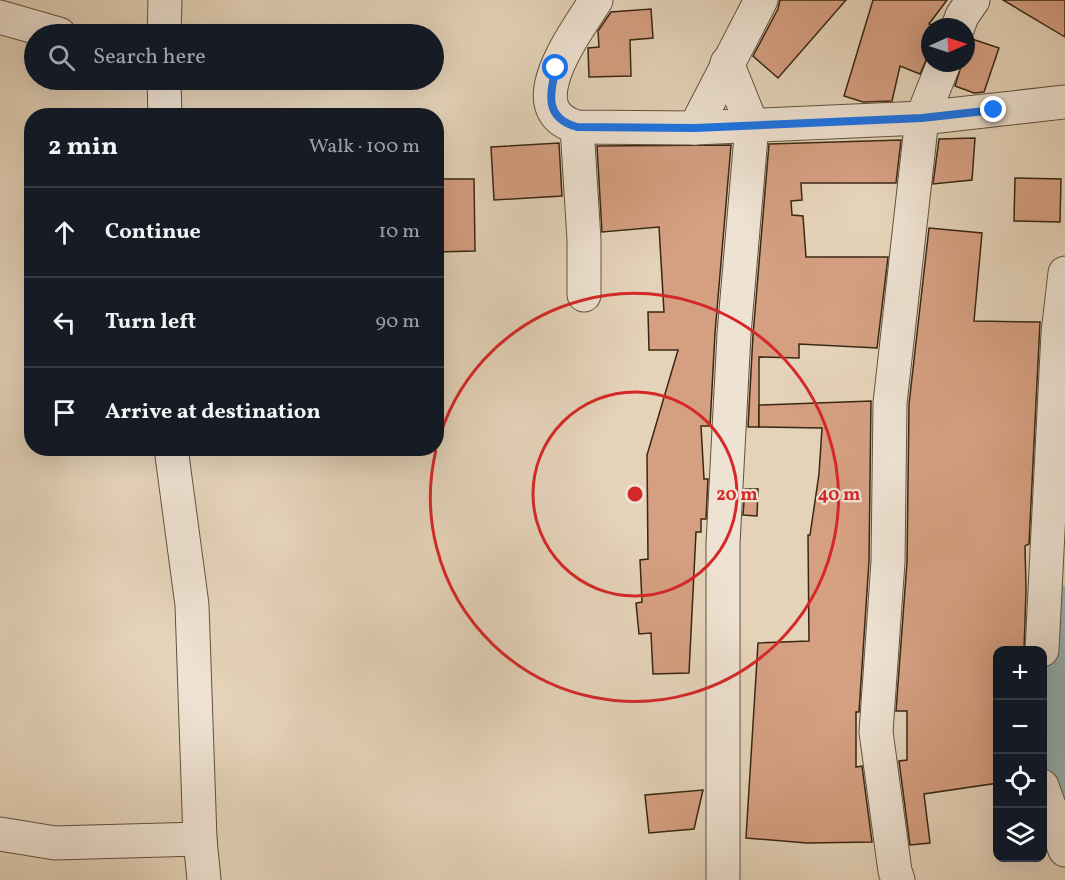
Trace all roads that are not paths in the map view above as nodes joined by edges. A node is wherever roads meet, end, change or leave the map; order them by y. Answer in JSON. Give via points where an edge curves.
{"nodes":[{"id":1,"x":165,"y":0,"type":"edge"},
{"id":2,"x":596,"y":0,"type":"edge"},
{"id":3,"x":761,"y":0,"type":"edge"},
{"id":4,"x":973,"y":0,"type":"edge"},
{"id":5,"x":0,"y":17,"type":"edge"},
{"id":6,"x":961,"y":18,"type":"edge"},
{"id":7,"x":24,"y":24,"type":"edge"},
{"id":8,"x":164,"y":24,"type":"edge"},
{"id":9,"x":727,"y":63,"type":"junction"},
{"id":10,"x":940,"y":72,"type":"edge"},
{"id":11,"x":164,"y":90,"type":"edge"},
{"id":12,"x":1065,"y":102,"type":"edge"},
{"id":13,"x":165,"y":108,"type":"edge"},
{"id":14,"x":922,"y":118,"type":"junction"},
{"id":15,"x":752,"y":125,"type":"junction"},
{"id":16,"x":577,"y":127,"type":"junction"},
{"id":17,"x":695,"y":128,"type":"junction"},
{"id":18,"x":1065,"y":273,"type":"edge"},
{"id":19,"x":584,"y":296,"type":"dead end"},
{"id":20,"x":172,"y":456,"type":"edge"},
{"id":21,"x":1055,"y":568,"type":"edge"},
{"id":22,"x":1043,"y":646,"type":"edge"},
{"id":23,"x":1047,"y":800,"type":"edge"},
{"id":24,"x":0,"y":834,"type":"edge"},
{"id":25,"x":200,"y":839,"type":"junction"},
{"id":26,"x":1065,"y":850,"type":"edge"},
{"id":27,"x":204,"y":880,"type":"edge"},
{"id":28,"x":723,"y":880,"type":"edge"},
{"id":29,"x":898,"y":880,"type":"edge"}],
"edges":[{"from":1,"to":8,"type":"street"},
{"from":2,"to":16,"type":"street","via":[[556,68],[550,91],[552,108],[565,123]]},
{"from":3,"to":9,"type":"street"},
{"from":4,"to":6,"type":"street"},
{"from":5,"to":7,"type":"street"},
{"from":9,"to":15,"type":"street"},
{"from":9,"to":17,"type":"street"},
{"from":10,"to":14,"type":"street"},
{"from":11,"to":13,"type":"street"},
{"from":12,"to":14,"type":"street"},
{"from":14,"to":15,"type":"street"},
{"from":14,"to":29,"type":"street","via":[[890,403],[888,562],[876,732]]},
{"from":15,"to":17,"type":"street"},
{"from":15,"to":28,"type":"street","via":[[734,334],[723,544]]},
{"from":16,"to":17,"type":"street"},
{"from":16,"to":19,"type":"street"},
{"from":18,"to":21,"type":"street","via":[[1058,333]]},
{"from":20,"to":25,"type":"street","via":[[192,604]]},
{"from":21,"to":22,"type":"street"},
{"from":23,"to":26,"type":"street"},
{"from":24,"to":25,"type":"street","via":[[55,843]]},
{"from":25,"to":27,"type":"street"}]}
